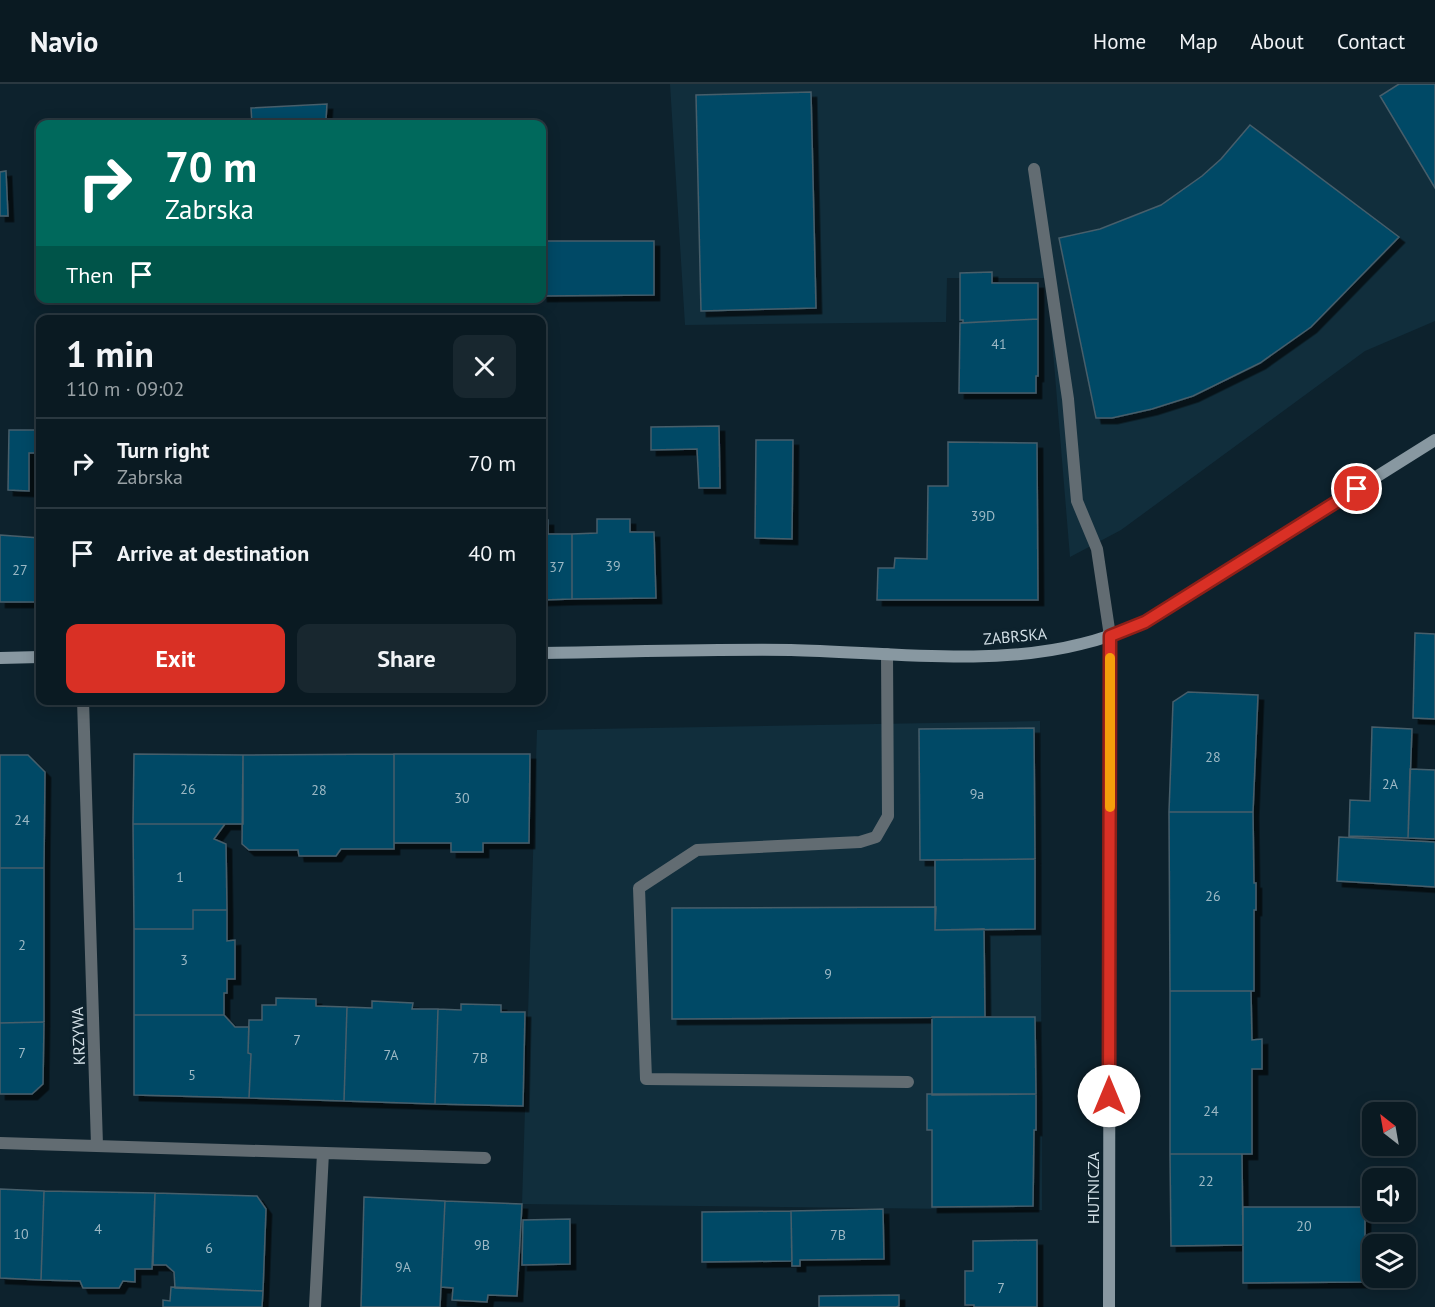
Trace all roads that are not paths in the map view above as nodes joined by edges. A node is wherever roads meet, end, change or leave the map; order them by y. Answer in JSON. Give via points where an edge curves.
{"nodes":[{"id":1,"x":1034,"y":169,"type":"dead end"},
{"id":2,"x":1435,"y":440,"type":"edge"},
{"id":3,"x":1110,"y":636,"type":"junction"},
{"id":4,"x":546,"y":653,"type":"edge"},
{"id":5,"x":887,"y":654,"type":"junction"},
{"id":6,"x":36,"y":657,"type":"edge"},
{"id":7,"x":0,"y":658,"type":"edge"},
{"id":8,"x":83,"y":705,"type":"edge"},
{"id":9,"x":908,"y":1082,"type":"dead end"},
{"id":10,"x":0,"y":1143,"type":"edge"},
{"id":11,"x":97,"y":1145,"type":"junction"},
{"id":12,"x":323,"y":1153,"type":"junction"},
{"id":13,"x":485,"y":1158,"type":"dead end"},
{"id":14,"x":315,"y":1307,"type":"edge"},
{"id":15,"x":1109,"y":1307,"type":"edge"}],
"edges":[{"from":1,"to":3,"type":"street","via":[[1068,399],[1077,501],[1097,549]]},
{"from":2,"to":3,"type":"street","name":"ZABRSKA","via":[[1145,622]]},
{"from":3,"to":5,"type":"street","name":"ZABRSKA","via":[[1046,651],[990,656]]},
{"from":3,"to":15,"type":"street","name":"HUTNICZA"},
{"from":4,"to":5,"type":"street","name":"ZABRSKA","via":[[790,650]]},
{"from":5,"to":9,"type":"street","via":[[888,816],[876,837],[860,842],[697,850],[639,888],[646,1079]]},
{"from":6,"to":7,"type":"street"},
{"from":8,"to":11,"type":"street","name":"KRZYWA"},
{"from":10,"to":11,"type":"street"},
{"from":11,"to":12,"type":"street"},
{"from":12,"to":13,"type":"street"},
{"from":12,"to":14,"type":"street"}]}
